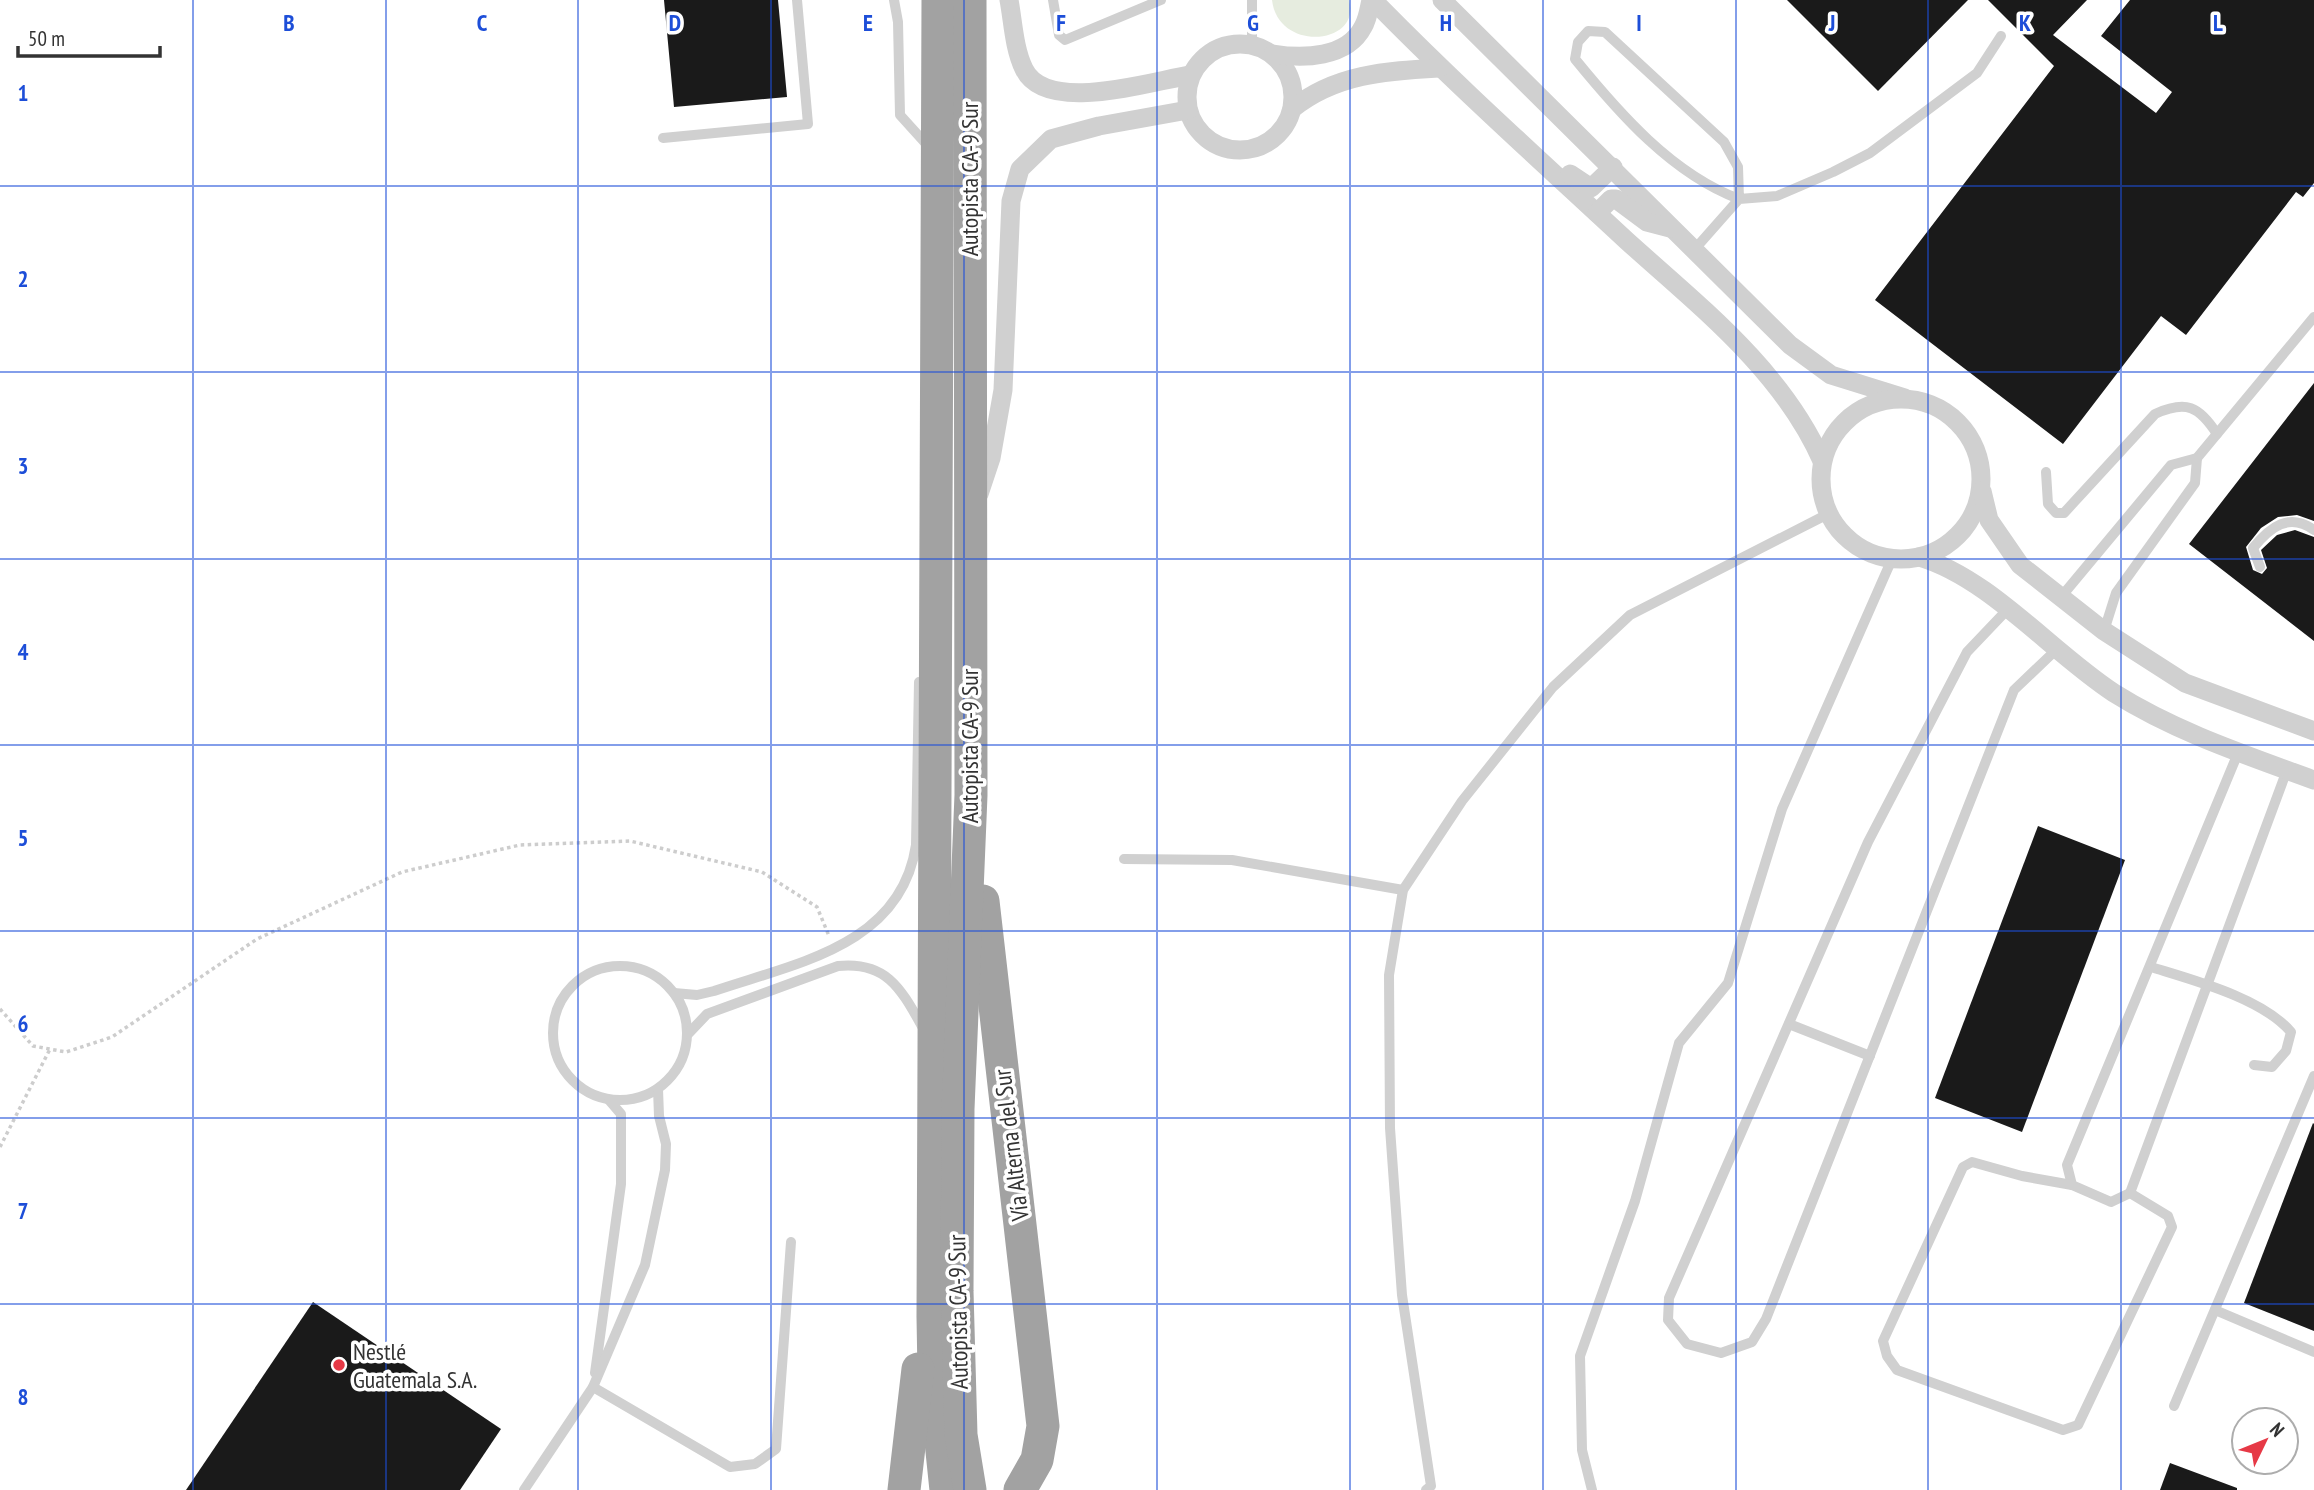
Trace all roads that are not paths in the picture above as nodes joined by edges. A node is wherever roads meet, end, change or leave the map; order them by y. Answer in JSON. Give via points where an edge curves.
{"nodes":[{"id":1,"x":797,"y":0,"type":"edge"},
{"id":2,"x":894,"y":0,"type":"edge"},
{"id":3,"x":938,"y":0,"type":"edge"},
{"id":4,"x":970,"y":0,"type":"edge"},
{"id":5,"x":1009,"y":0,"type":"edge"},
{"id":6,"x":1053,"y":0,"type":"edge"},
{"id":7,"x":1161,"y":0,"type":"edge"},
{"id":8,"x":1252,"y":0,"type":"edge"},
{"id":9,"x":1372,"y":0,"type":"edge"},
{"id":10,"x":1442,"y":0,"type":"edge"},
{"id":11,"x":2001,"y":36,"type":"dead end"},
{"id":12,"x":1252,"y":44,"type":"junction"},
{"id":13,"x":1273,"y":54,"type":"junction"},
{"id":14,"x":1439,"y":68,"type":"junction"},
{"id":15,"x":1191,"y":75,"type":"junction"},
{"id":16,"x":1293,"y":109,"type":"junction"},
{"id":17,"x":1188,"y":110,"type":"junction"},
{"id":18,"x":663,"y":138,"type":"dead end"},
{"id":19,"x":1522,"y":144,"type":"junction"},
{"id":20,"x":937,"y":157,"type":"junction"},
{"id":21,"x":1612,"y":167,"type":"junction"},
{"id":22,"x":1739,"y":199,"type":"junction"},
{"id":23,"x":1597,"y":213,"type":"junction"},
{"id":24,"x":1671,"y":228,"type":"junction"},
{"id":25,"x":1694,"y":250,"type":"junction"},
{"id":26,"x":2314,"y":317,"type":"edge"},
{"id":27,"x":1905,"y":398,"type":"junction"},
{"id":28,"x":2217,"y":434,"type":"junction"},
{"id":29,"x":2197,"y":458,"type":"junction"},
{"id":30,"x":1822,"y":461,"type":"junction"},
{"id":31,"x":2046,"y":472,"type":"dead end"},
{"id":32,"x":1981,"y":487,"type":"junction"},
{"id":33,"x":1828,"y":514,"type":"junction"},
{"id":34,"x":968,"y":528,"type":"junction"},
{"id":35,"x":2314,"y":530,"type":"edge"},
{"id":36,"x":1919,"y":557,"type":"junction"},
{"id":37,"x":1892,"y":559,"type":"junction"},
{"id":38,"x":2260,"y":568,"type":"dead end"},
{"id":39,"x":2061,"y":597,"type":"junction"},
{"id":40,"x":2007,"y":610,"type":"junction"},
{"id":41,"x":2104,"y":631,"type":"junction"},
{"id":42,"x":2057,"y":649,"type":"junction"},
{"id":43,"x":919,"y":669,"type":"dead end"},
{"id":44,"x":2314,"y":732,"type":"edge"},
{"id":45,"x":2238,"y":754,"type":"junction"},
{"id":46,"x":2287,"y":770,"type":"junction"},
{"id":47,"x":2314,"y":780,"type":"edge"},
{"id":48,"x":971,"y":795,"type":"junction"},
{"id":49,"x":1124,"y":859,"type":"dead end"},
{"id":50,"x":1403,"y":890,"type":"junction"},
{"id":51,"x":2151,"y":967,"type":"junction"},
{"id":52,"x":2208,"y":985,"type":"junction"},
{"id":53,"x":674,"y":993,"type":"junction"},
{"id":54,"x":1789,"y":1024,"type":"junction"},
{"id":55,"x":687,"y":1034,"type":"junction"},
{"id":56,"x":932,"y":1047,"type":"junction"},
{"id":57,"x":1870,"y":1056,"type":"junction"},
{"id":58,"x":2254,"y":1065,"type":"dead end"},
{"id":59,"x":2314,"y":1076,"type":"edge"},
{"id":60,"x":659,"y":1089,"type":"junction"},
{"id":61,"x":609,"y":1100,"type":"junction"},
{"id":62,"x":2072,"y":1185,"type":"junction"},
{"id":63,"x":2130,"y":1193,"type":"junction"},
{"id":64,"x":791,"y":1242,"type":"dead end"},
{"id":65,"x":2215,"y":1310,"type":"junction"},
{"id":66,"x":933,"y":1317,"type":"junction"},
{"id":67,"x":2314,"y":1352,"type":"edge"},
{"id":68,"x":593,"y":1387,"type":"junction"},
{"id":69,"x":2175,"y":1406,"type":"dead end"},
{"id":70,"x":1026,"y":1481,"type":"edge"},
{"id":71,"x":1432,"y":1488,"type":"edge"},
{"id":72,"x":524,"y":1490,"type":"edge"},
{"id":73,"x":904,"y":1490,"type":"edge"},
{"id":74,"x":946,"y":1490,"type":"edge"},
{"id":75,"x":970,"y":1490,"type":"edge"},
{"id":76,"x":1592,"y":1490,"type":"edge"}],
"edges":[{"from":1,"to":18,"type":"lane","via":[[808,124]]},
{"from":2,"to":20,"type":"lane","via":[[900,115]]},
{"from":3,"to":20,"type":"highway","name":"Autopista CA-9 Sur"},
{"from":4,"to":34,"type":"highway","name":"Autopista CA-9 Sur"},
{"from":5,"to":15,"type":"street","via":[[1024,69],[1038,86],[1072,95]]},
{"from":6,"to":7,"type":"lane","via":[[1059,35],[1065,40]]},
{"from":8,"to":12,"type":"lane"},
{"from":9,"to":13,"type":"street","via":[[1364,26],[1352,41],[1298,58]]},
{"from":9,"to":14,"type":"street"},
{"from":10,"to":21,"type":"street"},
{"from":11,"to":22,"type":"lane","via":[[1977,73],[1870,153],[1777,196]]},
{"from":12,"to":13,"type":"street"},
{"from":12,"to":15,"type":"street","via":[[1216,48],[1201,59]]},
{"from":13,"to":16,"type":"street","via":[[1291,79]]},
{"from":14,"to":16,"type":"street","via":[[1336,82],[1313,92]]},
{"from":14,"to":19,"type":"street"},
{"from":15,"to":17,"type":"street","via":[[1186,92]]},
{"from":16,"to":17,"type":"street","via":[[1270,142],[1251,150],[1212,143],[1196,129]]},
{"from":17,"to":34,"type":"street","via":[[1099,125],[1051,139],[1020,169],[1011,201],[1003,390],[991,458]]},
{"from":19,"to":21,"type":"street","via":[[1591,188]]},
{"from":19,"to":23,"type":"street"},
{"from":20,"to":56,"type":"highway","name":"Autopista CA-9 Sur","via":[[928,563]]},
{"from":21,"to":24,"type":"street"},
{"from":22,"to":22,"type":"lane","via":[[1679,167],[1602,92],[1575,59],[1578,42],[1588,31],[1605,32],[1724,142],[1738,167]]},
{"from":22,"to":25,"type":"lane"},
{"from":23,"to":24,"type":"street","via":[[1616,199],[1647,222]]},
{"from":23,"to":30,"type":"street","via":[[1776,384],[1802,419]]},
{"from":24,"to":25,"type":"street"},
{"from":25,"to":27,"type":"street","via":[[1790,345],[1831,375]]},
{"from":26,"to":28,"type":"lane"},
{"from":27,"to":30,"type":"street","via":[[1877,402],[1852,415],[1833,435]]},
{"from":27,"to":32,"type":"street","via":[[1936,407],[1962,427],[1978,455]]},
{"from":28,"to":29,"type":"lane"},
{"from":28,"to":31,"type":"lane","via":[[2207,418],[2190,407],[2174,405],[2155,414],[2064,513],[2056,513],[2048,504]]},
{"from":29,"to":39,"type":"lane","via":[[2171,465]]},
{"from":29,"to":41,"type":"lane","via":[[2195,483],[2116,593]]},
{"from":30,"to":33,"type":"street","via":[[1821,488]]},
{"from":32,"to":36,"type":"street","via":[[1975,512],[1961,532],[1942,548]]},
{"from":32,"to":39,"type":"street","via":[[1989,520],[2002,542],[2020,565]]},
{"from":33,"to":37,"type":"street","via":[[1844,536],[1866,551]]},
{"from":33,"to":50,"type":"lane","via":[[1630,615],[1553,687],[1462,802]]},
{"from":34,"to":48,"type":"highway","name":"Autopista CA-9 Sur"},
{"from":35,"to":38,"type":"lane","via":[[2294,521],[2281,522],[2253,548]]},
{"from":36,"to":37,"type":"street"},
{"from":36,"to":40,"type":"street","via":[[1958,572]]},
{"from":37,"to":76,"type":"lane","via":[[1782,809],[1728,983],[1679,1043],[1635,1202],[1580,1356],[1582,1450]]},
{"from":39,"to":41,"type":"street"},
{"from":40,"to":42,"type":"street"},
{"from":40,"to":54,"type":"lane","via":[[1967,652],[1868,842]]},
{"from":41,"to":44,"type":"street","via":[[2185,683]]},
{"from":42,"to":45,"type":"street","via":[[2113,692]]},
{"from":42,"to":57,"type":"lane","via":[[2014,690]]},
{"from":43,"to":53,"type":"lane","via":[[916,845],[906,885],[883,915],[835,949],[714,991]]},
{"from":45,"to":46,"type":"street"},
{"from":45,"to":51,"type":"lane"},
{"from":46,"to":47,"type":"street"},
{"from":46,"to":52,"type":"lane"},
{"from":48,"to":70,"type":"highway","name":"Vía Alterna del Sur","via":[[1041,1398],[1041,1442]]},
{"from":48,"to":75,"type":"highway","name":"Autopista CA-9 Sur","via":[[958,1110],[957,1291],[961,1435]]},
{"from":49,"to":50,"type":"lane","via":[[1232,860]]},
{"from":50,"to":71,"type":"lane","via":[[1389,975],[1390,1128],[1402,1295]]},
{"from":51,"to":52,"type":"lane"},
{"from":51,"to":62,"type":"lane","via":[[2067,1165]]},
{"from":52,"to":58,"type":"lane","via":[[2279,1017],[2291,1031],[2286,1051],[2272,1067]]},
{"from":52,"to":63,"type":"lane"},
{"from":53,"to":55,"type":"lane"},
{"from":53,"to":61,"type":"lane","via":[[659,978],[617,966],[586,976],[562,998],[554,1018],[553,1040],[559,1061],[571,1079],[589,1093]]},
{"from":54,"to":57,"type":"lane"},
{"from":54,"to":57,"type":"lane","via":[[1669,1298],[1668,1320],[1687,1344],[1721,1353],[1752,1342],[1766,1319]]},
{"from":55,"to":56,"type":"lane","via":[[707,1014],[838,966],[858,964],[874,967],[901,992]]},
{"from":55,"to":60,"type":"lane","via":[[684,1055]]},
{"from":56,"to":66,"type":"highway","name":"Autopista CA-9 Sur"},
{"from":59,"to":65,"type":"lane"},
{"from":60,"to":61,"type":"lane","via":[[635,1099]]},
{"from":60,"to":68,"type":"lane","via":[[666,1144],[658,1212],[645,1265]]},
{"from":61,"to":68,"type":"lane","via":[[621,1114],[621,1184]]},
{"from":62,"to":63,"type":"lane","via":[[2111,1202]]},
{"from":62,"to":63,"type":"lane","via":[[1972,1162],[1963,1167],[1883,1340],[1897,1370],[2063,1430],[2078,1425],[2172,1227],[2168,1216]]},
{"from":64,"to":68,"type":"lane","via":[[776,1449],[755,1464],[730,1467]]},
{"from":65,"to":67,"type":"lane"},
{"from":65,"to":69,"type":"lane"},
{"from":66,"to":73,"type":"highway","via":[[919,1356]]},
{"from":66,"to":74,"type":"highway","name":"Autopista CA-9 Sur"},
{"from":68,"to":72,"type":"lane"}]}
